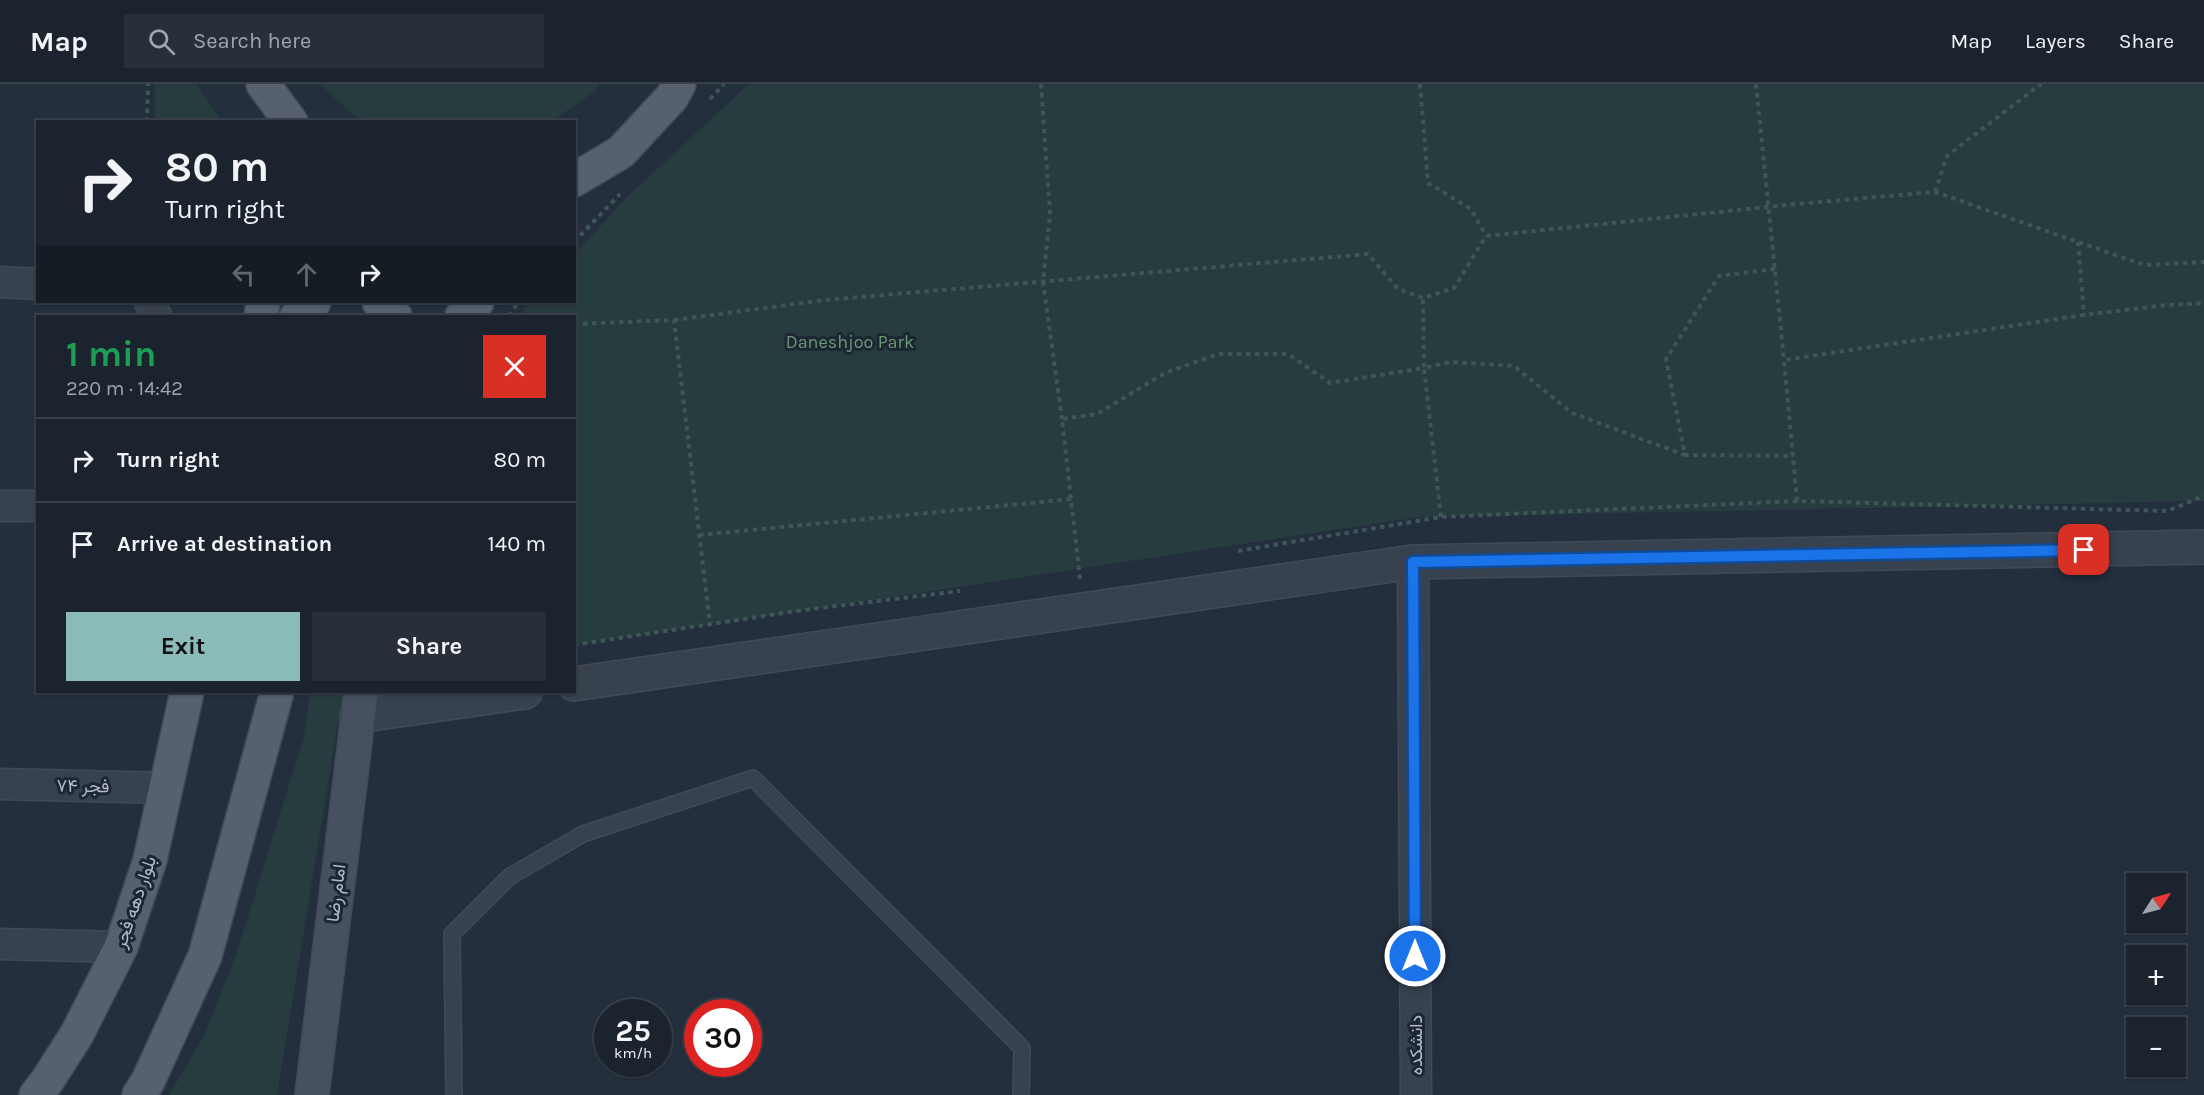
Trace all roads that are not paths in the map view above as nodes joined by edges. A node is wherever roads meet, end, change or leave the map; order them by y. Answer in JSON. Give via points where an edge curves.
{"nodes":[{"id":1,"x":262,"y":84,"type":"edge"},
{"id":2,"x":679,"y":88,"type":"edge"},
{"id":3,"x":266,"y":120,"type":"edge"},
{"id":4,"x":289,"y":120,"type":"edge"},
{"id":5,"x":621,"y":152,"type":"junction"},
{"id":6,"x":576,"y":179,"type":"edge"},
{"id":7,"x":576,"y":198,"type":"edge"},
{"id":8,"x":0,"y":282,"type":"edge"},
{"id":9,"x":36,"y":284,"type":"edge"},
{"id":10,"x":312,"y":303,"type":"edge"},
{"id":11,"x":380,"y":303,"type":"edge"},
{"id":12,"x":476,"y":303,"type":"edge"},
{"id":13,"x":298,"y":315,"type":"edge"},
{"id":14,"x":394,"y":315,"type":"edge"},
{"id":15,"x":463,"y":315,"type":"edge"},
{"id":16,"x":0,"y":506,"type":"edge"},
{"id":17,"x":36,"y":506,"type":"edge"},
{"id":18,"x":2204,"y":547,"type":"edge"},
{"id":19,"x":1413,"y":562,"type":"junction"},
{"id":20,"x":576,"y":684,"type":"edge"},
{"id":21,"x":187,"y":693,"type":"edge"},
{"id":22,"x":277,"y":693,"type":"edge"},
{"id":23,"x":511,"y":693,"type":"edge"},
{"id":24,"x":359,"y":704,"type":"edge"},
{"id":25,"x":0,"y":784,"type":"edge"},
{"id":26,"x":166,"y":788,"type":"junction"},
{"id":27,"x":0,"y":944,"type":"edge"},
{"id":28,"x":121,"y":947,"type":"junction"},
{"id":29,"x":36,"y":1095,"type":"edge"},
{"id":30,"x":139,"y":1095,"type":"edge"},
{"id":31,"x":312,"y":1095,"type":"edge"},
{"id":32,"x":454,"y":1095,"type":"edge"},
{"id":33,"x":1022,"y":1095,"type":"edge"},
{"id":34,"x":1416,"y":1095,"type":"edge"}],
"edges":[{"from":1,"to":3,"type":"main road"},
{"from":1,"to":4,"type":"main road"},
{"from":2,"to":5,"type":"main road"},
{"from":5,"to":6,"type":"main road"},
{"from":5,"to":7,"type":"main road"},
{"from":8,"to":9,"type":"street"},
{"from":10,"to":13,"type":"main road"},
{"from":11,"to":14,"type":"main road"},
{"from":12,"to":15,"type":"main road"},
{"from":16,"to":17,"type":"street"},
{"from":18,"to":19,"type":"street"},
{"from":19,"to":20,"type":"street"},
{"from":19,"to":34,"type":"street","name":"دانشکده"},
{"from":21,"to":26,"type":"main road","name":"بلوار دهه فجر"},
{"from":22,"to":30,"type":"main road","via":[[205,956]]},
{"from":23,"to":24,"type":"street"},
{"from":24,"to":31,"type":"main road","name":"امام رضا"},
{"from":25,"to":26,"type":"street","name":"فجر ۷۴"},
{"from":26,"to":28,"type":"main road","name":"بلوار دهه فجر","via":[[150,860]]},
{"from":27,"to":28,"type":"street"},
{"from":28,"to":29,"type":"main road","name":"بلوار دهه فجر","via":[[76,1034]]},
{"from":32,"to":33,"type":"lane","via":[[452,934],[509,877],[583,834],[753,778],[1022,1048]]}]}
